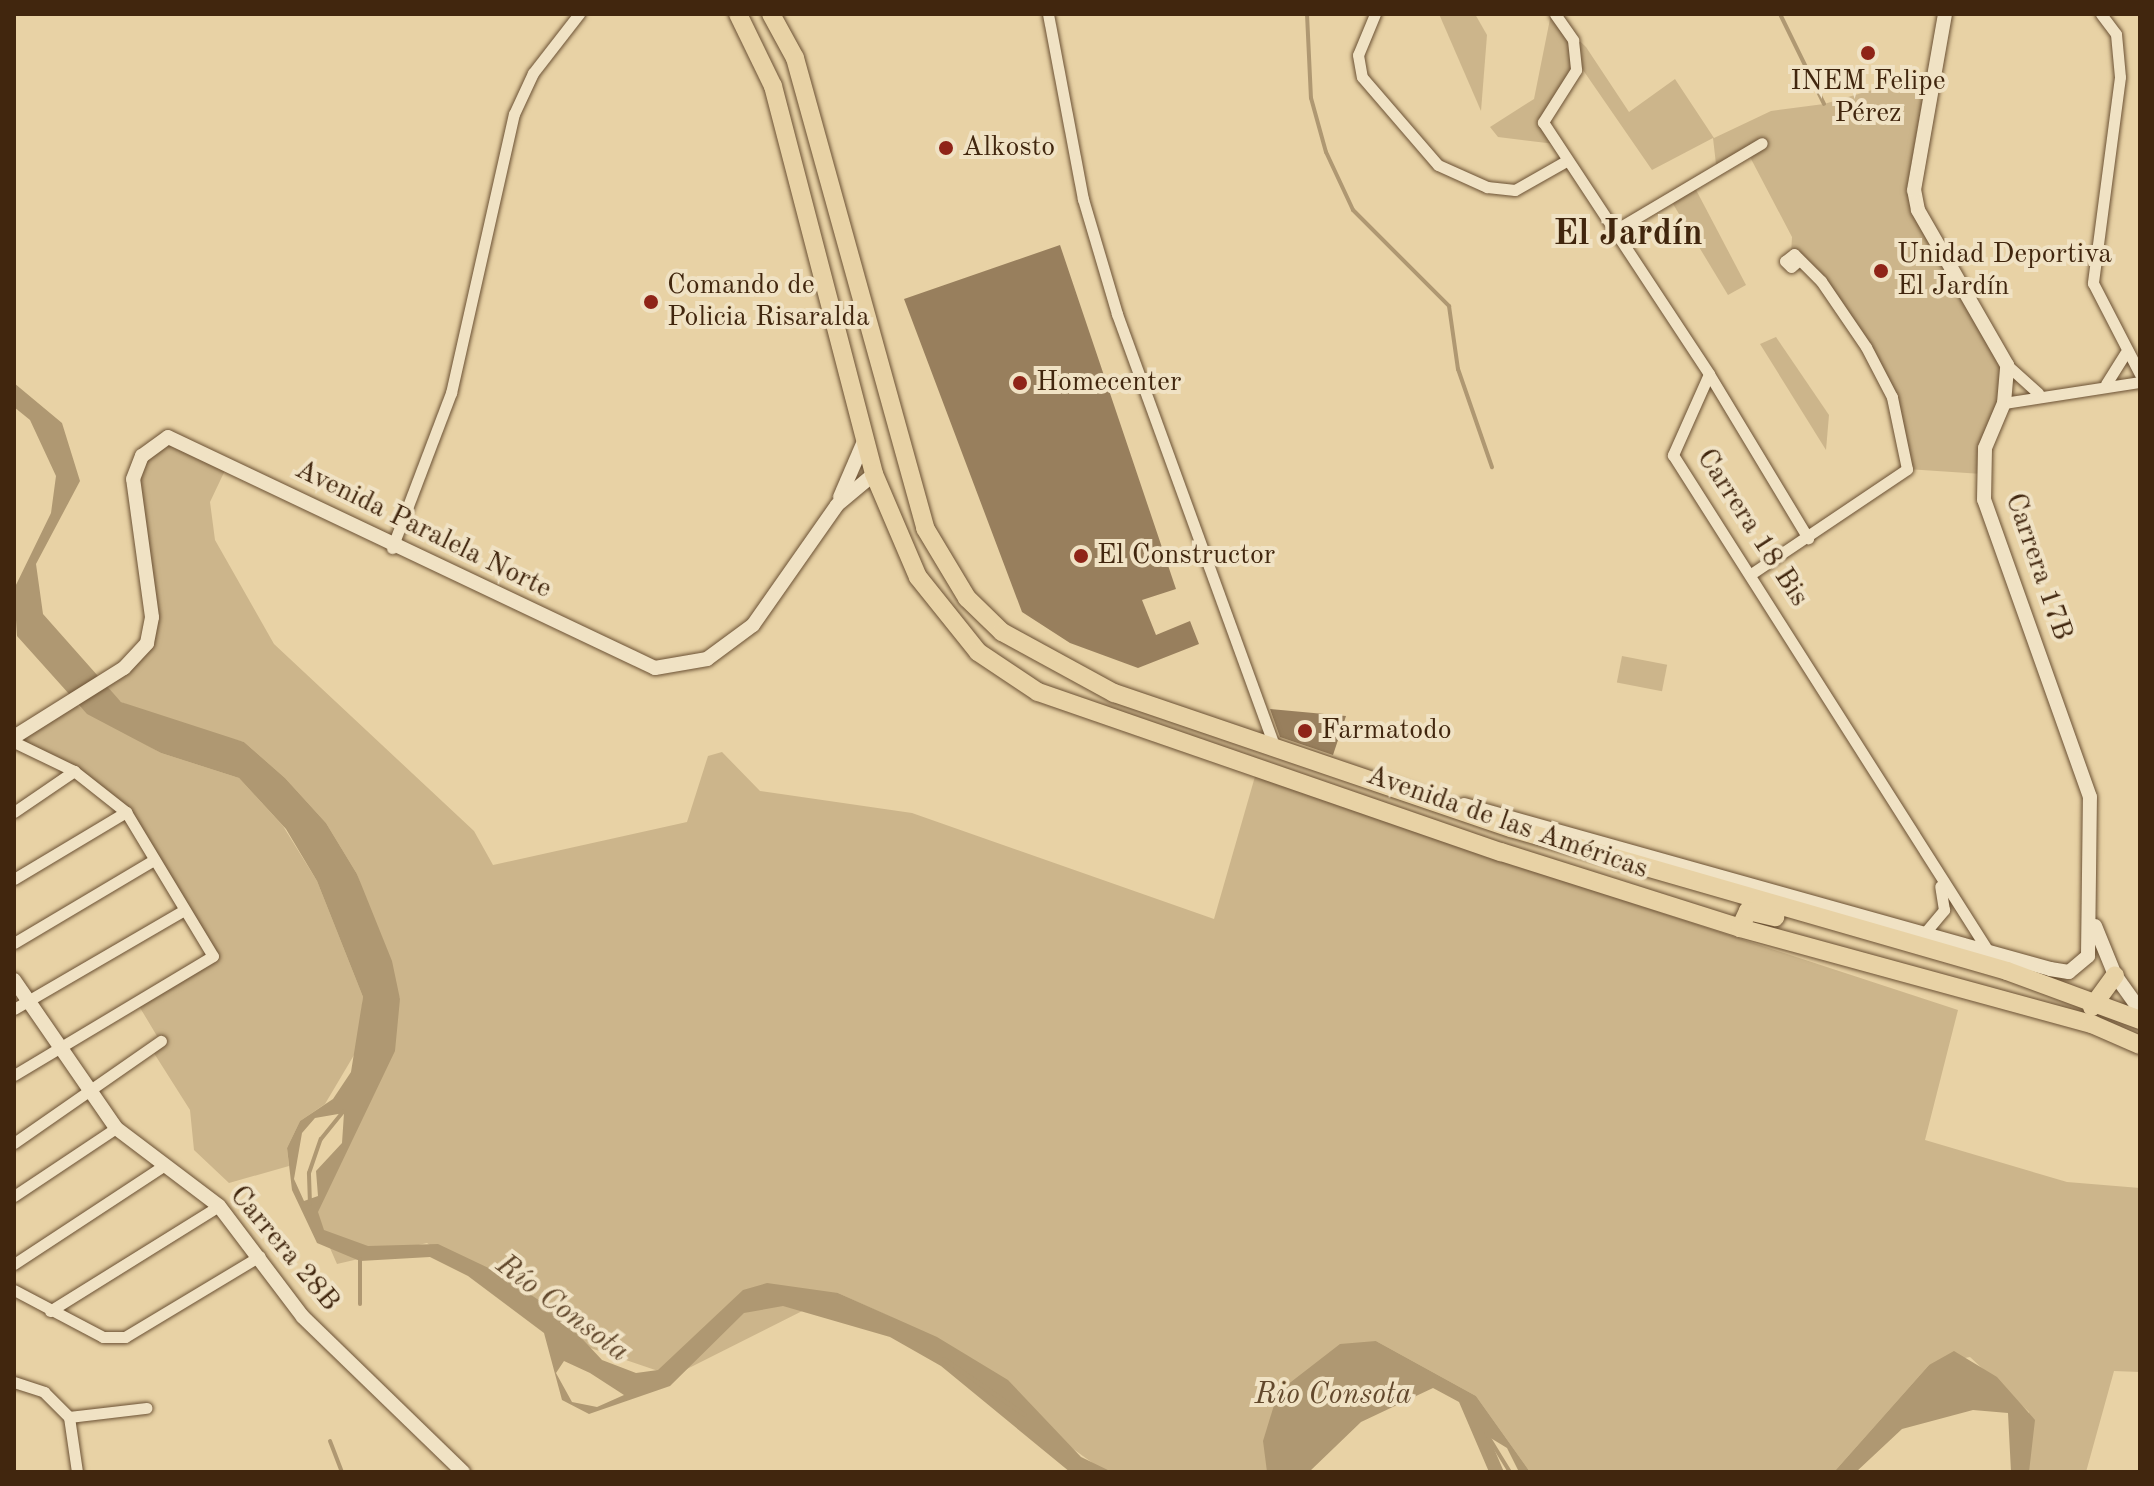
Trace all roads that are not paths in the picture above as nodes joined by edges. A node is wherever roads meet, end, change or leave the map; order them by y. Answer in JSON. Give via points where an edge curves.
{"nodes":[{"id":1,"x":579,"y":14,"type":"edge"},
{"id":2,"x":738,"y":14,"type":"edge"},
{"id":3,"x":771,"y":14,"type":"edge"},
{"id":4,"x":1048,"y":14,"type":"edge"},
{"id":5,"x":1375,"y":14,"type":"edge"},
{"id":6,"x":1555,"y":14,"type":"edge"},
{"id":7,"x":1945,"y":14,"type":"edge"},
{"id":8,"x":2101,"y":14,"type":"edge"},
{"id":9,"x":1762,"y":143,"type":"dead end"},
{"id":10,"x":1566,"y":161,"type":"junction"},
{"id":11,"x":1612,"y":232,"type":"junction"},
{"id":12,"x":1798,"y":261,"type":"dead end"},
{"id":13,"x":2125,"y":354,"type":"junction"},
{"id":14,"x":2007,"y":365,"type":"junction"},
{"id":15,"x":1709,"y":374,"type":"junction"},
{"id":16,"x":2140,"y":374,"type":"edge"},
{"id":17,"x":2140,"y":382,"type":"edge"},
{"id":18,"x":2105,"y":384,"type":"junction"},
{"id":19,"x":2038,"y":393,"type":"junction"},
{"id":20,"x":2004,"y":403,"type":"junction"},
{"id":21,"x":865,"y":439,"type":"junction"},
{"id":22,"x":874,"y":474,"type":"junction"},
{"id":23,"x":837,"y":505,"type":"junction"},
{"id":24,"x":1808,"y":538,"type":"junction"},
{"id":25,"x":392,"y":548,"type":"junction"},
{"id":26,"x":1751,"y":574,"type":"junction"},
{"id":27,"x":14,"y":740,"type":"edge"},
{"id":28,"x":1274,"y":746,"type":"junction"},
{"id":29,"x":1227,"y":754,"type":"junction"},
{"id":30,"x":74,"y":771,"type":"junction"},
{"id":31,"x":1429,"y":799,"type":"junction"},
{"id":32,"x":14,"y":812,"type":"edge"},
{"id":33,"x":126,"y":812,"type":"junction"},
{"id":34,"x":154,"y":860,"type":"junction"},
{"id":35,"x":1937,"y":878,"type":"junction"},
{"id":36,"x":14,"y":879,"type":"edge"},
{"id":37,"x":184,"y":910,"type":"junction"},
{"id":38,"x":2094,"y":921,"type":"junction"},
{"id":39,"x":1740,"y":928,"type":"junction"},
{"id":40,"x":1927,"y":934,"type":"junction"},
{"id":41,"x":1903,"y":942,"type":"junction"},
{"id":42,"x":14,"y":943,"type":"edge"},
{"id":43,"x":1988,"y":951,"type":"junction"},
{"id":44,"x":2007,"y":971,"type":"junction"},
{"id":45,"x":2115,"y":975,"type":"junction"},
{"id":46,"x":14,"y":980,"type":"edge"},
{"id":47,"x":2000,"y":999,"type":"junction"},
{"id":48,"x":28,"y":1001,"type":"junction"},
{"id":49,"x":2099,"y":1002,"type":"junction"},
{"id":50,"x":14,"y":1009,"type":"edge"},
{"id":51,"x":2140,"y":1010,"type":"edge"},
{"id":52,"x":2140,"y":1020,"type":"edge"},
{"id":53,"x":161,"y":1041,"type":"dead end"},
{"id":54,"x":58,"y":1045,"type":"junction"},
{"id":55,"x":2140,"y":1045,"type":"edge"},
{"id":56,"x":14,"y":1075,"type":"edge"},
{"id":57,"x":89,"y":1094,"type":"junction"},
{"id":58,"x":116,"y":1128,"type":"junction"},
{"id":59,"x":14,"y":1143,"type":"edge"},
{"id":60,"x":165,"y":1165,"type":"junction"},
{"id":61,"x":14,"y":1196,"type":"edge"},
{"id":62,"x":219,"y":1206,"type":"junction"},
{"id":63,"x":260,"y":1256,"type":"junction"},
{"id":64,"x":14,"y":1264,"type":"edge"},
{"id":65,"x":14,"y":1290,"type":"edge"},
{"id":66,"x":50,"y":1311,"type":"junction"},
{"id":67,"x":14,"y":1382,"type":"edge"},
{"id":68,"x":146,"y":1408,"type":"dead end"},
{"id":69,"x":69,"y":1417,"type":"junction"},
{"id":70,"x":77,"y":1472,"type":"edge"},
{"id":71,"x":463,"y":1472,"type":"edge"}],
"edges":[{"from":1,"to":25,"type":"street","via":[[533,73],[514,114],[451,393]]},
{"from":2,"to":21,"type":"main road","name":"Avenida de las Américas","via":[[773,86]]},
{"from":3,"to":28,"type":"main road","name":"Avenida de las Américas","via":[[795,58],[894,427],[943,564],[1002,632],[1054,666]]},
{"from":4,"to":28,"type":"street","via":[[1083,199],[1117,314]]},
{"from":5,"to":10,"type":"street","via":[[1358,55],[1362,77],[1438,165],[1487,187],[1515,190]]},
{"from":6,"to":10,"type":"street","via":[[1573,40],[1573,82],[1543,122]]},
{"from":7,"to":14,"type":"street","via":[[1914,190]]},
{"from":8,"to":13,"type":"street","via":[[2116,34],[2120,77],[2093,283]]},
{"from":9,"to":11,"type":"street"},
{"from":10,"to":11,"type":"street"},
{"from":11,"to":15,"type":"street"},
{"from":12,"to":24,"type":"street","via":[[1841,305],[1866,347],[1892,397],[1907,469]]},
{"from":13,"to":16,"type":"street"},
{"from":13,"to":18,"type":"street"},
{"from":14,"to":19,"type":"street"},
{"from":14,"to":20,"type":"street","name":"Carrera 17B"},
{"from":15,"to":24,"type":"street"},
{"from":15,"to":26,"type":"street","name":"Carrera 18 Bis","via":[[1673,455]]},
{"from":17,"to":18,"type":"street"},
{"from":18,"to":19,"type":"street"},
{"from":19,"to":20,"type":"street"},
{"from":20,"to":38,"type":"street","name":"Carrera 17B","via":[[1985,448],[1984,500],[2081,760],[2094,818]]},
{"from":21,"to":22,"type":"main road","name":"Avenida de las Américas"},
{"from":21,"to":23,"type":"street","name":"Avenida Paralela Norte"},
{"from":22,"to":23,"type":"street","name":"Avenida Paralela Norte"},
{"from":22,"to":29,"type":"main road","name":"Avenida de las Américas","via":[[918,577],[978,652],[1038,692]]},
{"from":23,"to":25,"type":"street","name":"Avenida Paralela Norte","via":[[753,625],[707,659],[679,669],[655,668]]},
{"from":24,"to":26,"type":"street"},
{"from":25,"to":27,"type":"street","name":"Avenida Paralela Norte","via":[[177,437],[160,440],[142,456],[133,479],[152,617],[147,643],[124,668]]},
{"from":26,"to":35,"type":"street","name":"Carrera 18 Bis"},
{"from":27,"to":30,"type":"street"},
{"from":28,"to":29,"type":"main road","via":[[1268,759]]},
{"from":28,"to":31,"type":"main road","name":"Avenida de las Américas"},
{"from":29,"to":39,"type":"main road","name":"Avenida de las Américas"},
{"from":30,"to":32,"type":"street"},
{"from":30,"to":33,"type":"street"},
{"from":31,"to":40,"type":"street","via":[[1518,816]]},
{"from":31,"to":41,"type":"main road","name":"Avenida de las Américas","via":[[1651,874]]},
{"from":33,"to":34,"type":"street"},
{"from":33,"to":36,"type":"street"},
{"from":34,"to":37,"type":"street"},
{"from":34,"to":42,"type":"street"},
{"from":35,"to":40,"type":"street","name":"Carrera 18 Bis","via":[[1944,910]]},
{"from":35,"to":43,"type":"street","name":"Carrera 18 Bis"},
{"from":37,"to":48,"type":"street"},
{"from":37,"to":54,"type":"street","via":[[213,956]]},
{"from":38,"to":43,"type":"street","name":"Carrera 17B","via":[[2088,956],[2069,972]]},
{"from":38,"to":45,"type":"street","name":"Carrera 17B"},
{"from":39,"to":41,"type":"main road","via":[[1744,915],[1755,911]]},
{"from":39,"to":47,"type":"main road","name":"Avenida de las Américas"},
{"from":40,"to":41,"type":"street"},
{"from":40,"to":43,"type":"street"},
{"from":41,"to":44,"type":"main road","name":"Avenida de las Américas"},
{"from":43,"to":44,"type":"street","name":"Carrera 18 Bis"},
{"from":44,"to":49,"type":"main road","name":"Avenida de las Américas"},
{"from":45,"to":49,"type":"main road"},
{"from":45,"to":51,"type":"street","name":"Carrera 17B"},
{"from":46,"to":48,"type":"street","name":"Carrera 28B"},
{"from":47,"to":49,"type":"main road","via":[[2074,1010]]},
{"from":47,"to":55,"type":"main road","name":"Avenida de las Américas"},
{"from":48,"to":50,"type":"street"},
{"from":48,"to":54,"type":"street","name":"Carrera 28B"},
{"from":49,"to":52,"type":"main road","name":"Avenida de las Américas"},
{"from":53,"to":57,"type":"street"},
{"from":54,"to":56,"type":"street"},
{"from":54,"to":57,"type":"street","name":"Carrera 28B"},
{"from":57,"to":58,"type":"street","name":"Carrera 28B"},
{"from":57,"to":59,"type":"street"},
{"from":58,"to":60,"type":"street","name":"Carrera 28B"},
{"from":58,"to":61,"type":"street"},
{"from":60,"to":62,"type":"street","name":"Carrera 28B"},
{"from":60,"to":64,"type":"street"},
{"from":62,"to":63,"type":"street","name":"Carrera 28B"},
{"from":62,"to":66,"type":"street"},
{"from":63,"to":66,"type":"street","via":[[125,1337],[103,1337]]},
{"from":63,"to":71,"type":"street","name":"Carrera 28B","via":[[303,1317]]},
{"from":65,"to":66,"type":"street"},
{"from":67,"to":69,"type":"street","via":[[44,1392]]},
{"from":68,"to":69,"type":"street"},
{"from":69,"to":70,"type":"street"}]}
